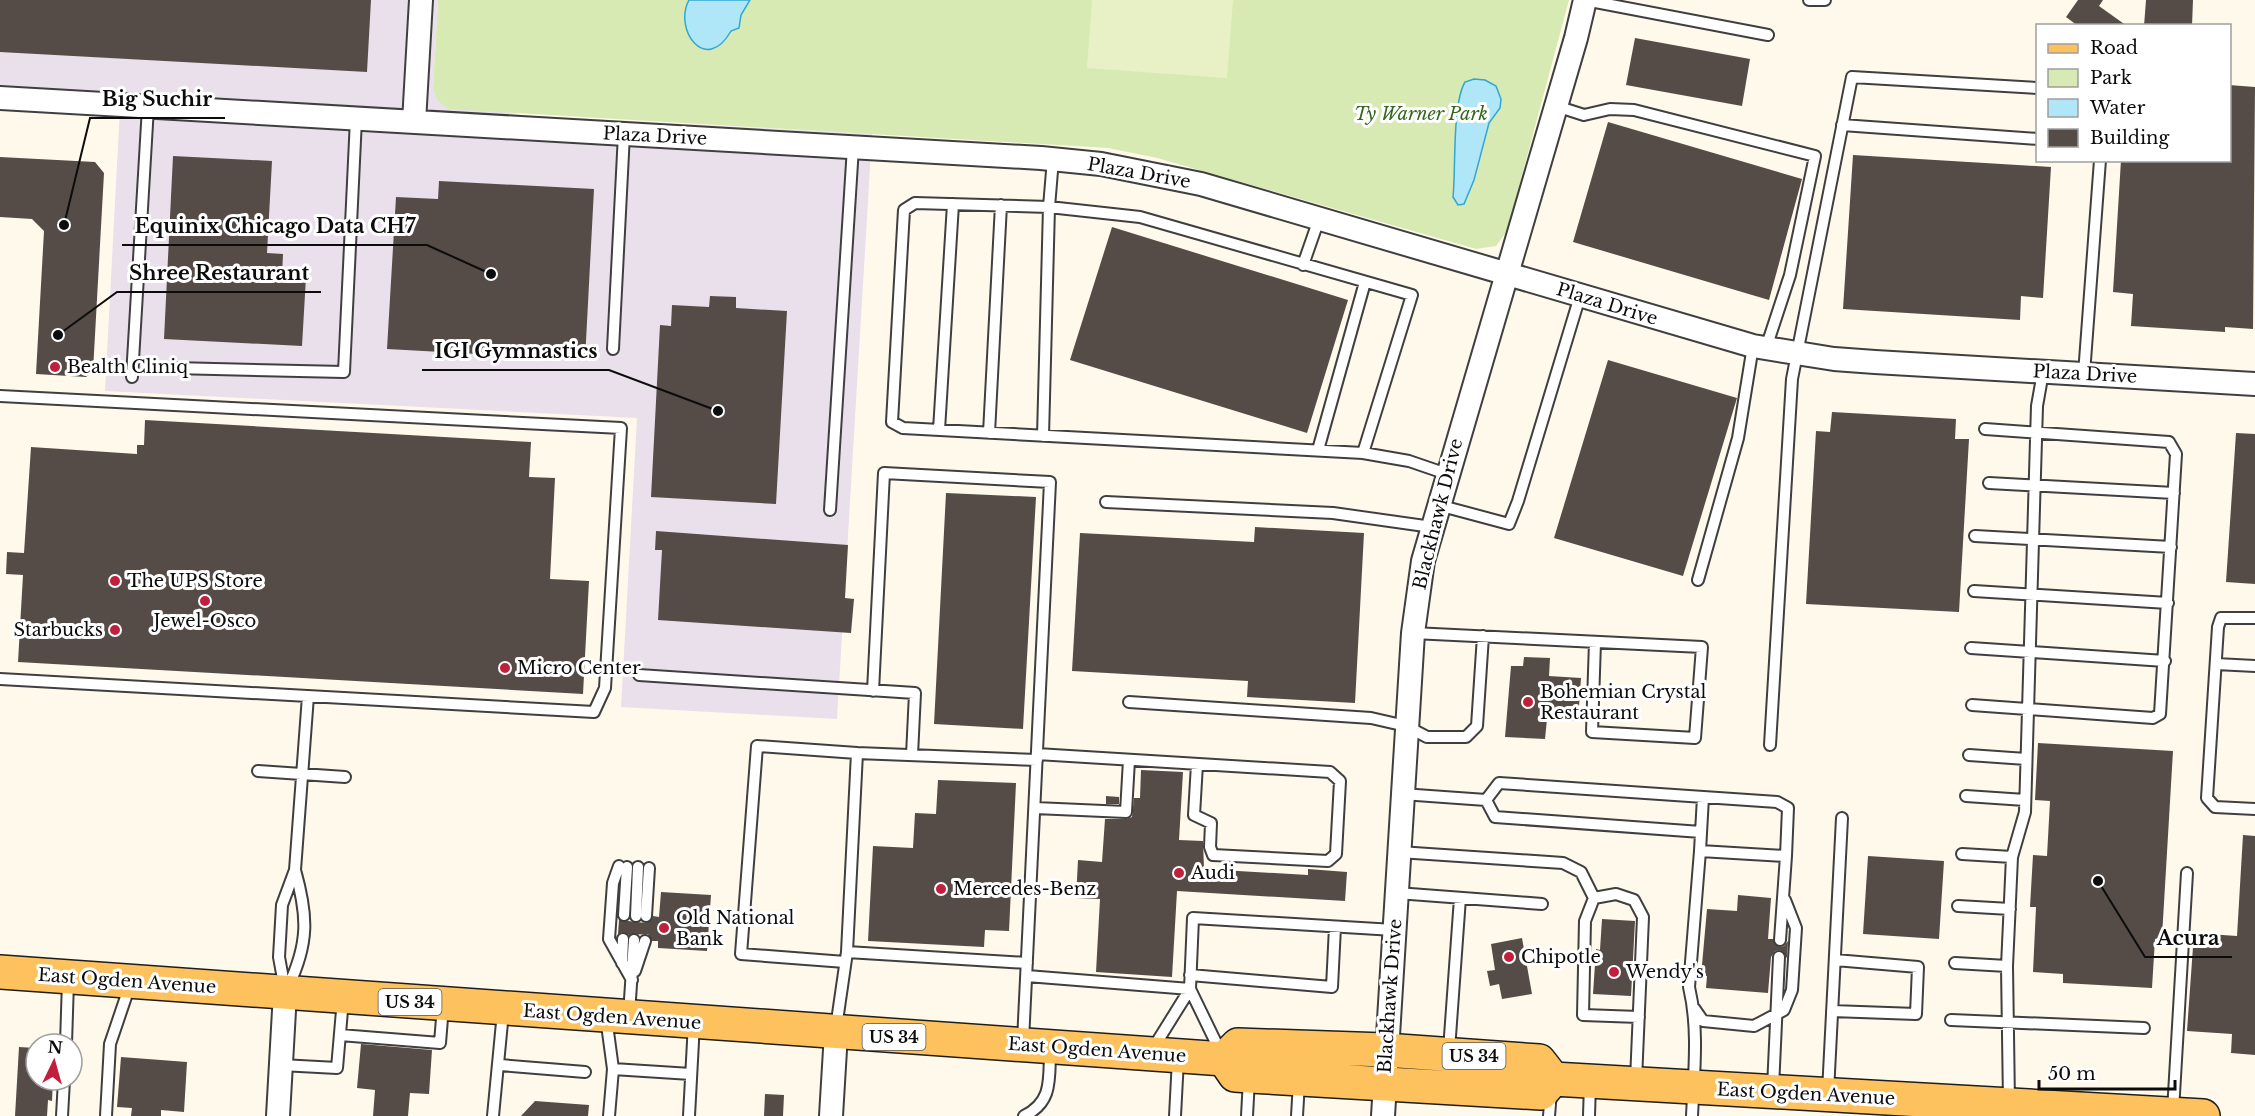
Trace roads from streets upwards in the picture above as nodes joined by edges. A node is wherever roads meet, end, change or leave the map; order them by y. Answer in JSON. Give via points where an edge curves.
{"nodes":[{"id":1,"x":421,"y":0,"type":"edge"},
{"id":2,"x":1585,"y":0,"type":"edge"},
{"id":3,"x":0,"y":98,"type":"edge"},
{"id":4,"x":414,"y":122,"type":"junction"},
{"id":5,"x":1506,"y":274,"type":"junction"},
{"id":6,"x":2255,"y":384,"type":"edge"},
{"id":7,"x":0,"y":972,"type":"edge"},
{"id":8,"x":285,"y":993,"type":"junction"},
{"id":9,"x":836,"y":1033,"type":"junction"},
{"id":10,"x":1385,"y":1050,"type":"junction"},
{"id":11,"x":1237,"y":1067,"type":"junction"},
{"id":12,"x":1552,"y":1079,"type":"junction"},
{"id":13,"x":1384,"y":1084,"type":"junction"},
{"id":14,"x":1693,"y":1102,"type":"edge"},
{"id":15,"x":1935,"y":1109,"type":"edge"},
{"id":16,"x":2096,"y":1113,"type":"edge"},
{"id":17,"x":2188,"y":1115,"type":"edge"},
{"id":18,"x":278,"y":1116,"type":"edge"},
{"id":19,"x":831,"y":1116,"type":"edge"},
{"id":20,"x":1383,"y":1116,"type":"edge"}],
"edges":[{"from":1,"to":4,"type":"street"},
{"from":2,"to":5,"type":"street","name":"Blackhawk Drive"},
{"from":3,"to":4,"type":"street","name":"Plaza Drive"},
{"from":4,"to":5,"type":"street","name":"Plaza Drive","via":[[1053,159],[1150,172]]},
{"from":5,"to":6,"type":"street","name":"Plaza Drive","via":[[1760,347],[1798,353],[1865,362]]},
{"from":5,"to":10,"type":"street","name":"Blackhawk Drive","via":[[1438,505],[1416,602]]},
{"from":7,"to":8,"type":"main road","name":"East Ogden Avenue","number":"US 34"},
{"from":8,"to":9,"type":"main road","name":"East Ogden Avenue","number":"US 34"},
{"from":8,"to":18,"type":"street"},
{"from":9,"to":11,"type":"main road","name":"East Ogden Avenue","number":"US 34","via":[[1164,1055]]},
{"from":9,"to":19,"type":"street"},
{"from":10,"to":11,"type":"main road","number":"US 34","via":[[1238,1045]]},
{"from":10,"to":12,"type":"main road","number":"US 34","via":[[1539,1061]]},
{"from":10,"to":13,"type":"street","name":"Blackhawk Drive"},
{"from":11,"to":13,"type":"main road","name":"East Ogden Avenue","number":"US 34","via":[[1300,1078]]},
{"from":12,"to":13,"type":"main road","name":"East Ogden Avenue","number":"US 34","via":[[1541,1093]]},
{"from":12,"to":14,"type":"main road","name":"East Ogden Avenue","via":[[1636,1084]]},
{"from":13,"to":20,"type":"street","name":"Blackhawk Drive"},
{"from":14,"to":15,"type":"main road","name":"East Ogden Avenue","via":[[1773,1092]]},
{"from":15,"to":16,"type":"main road","name":"East Ogden Avenue","via":[[2009,1105]]},
{"from":16,"to":17,"type":"main road","name":"East Ogden Avenue"}]}
